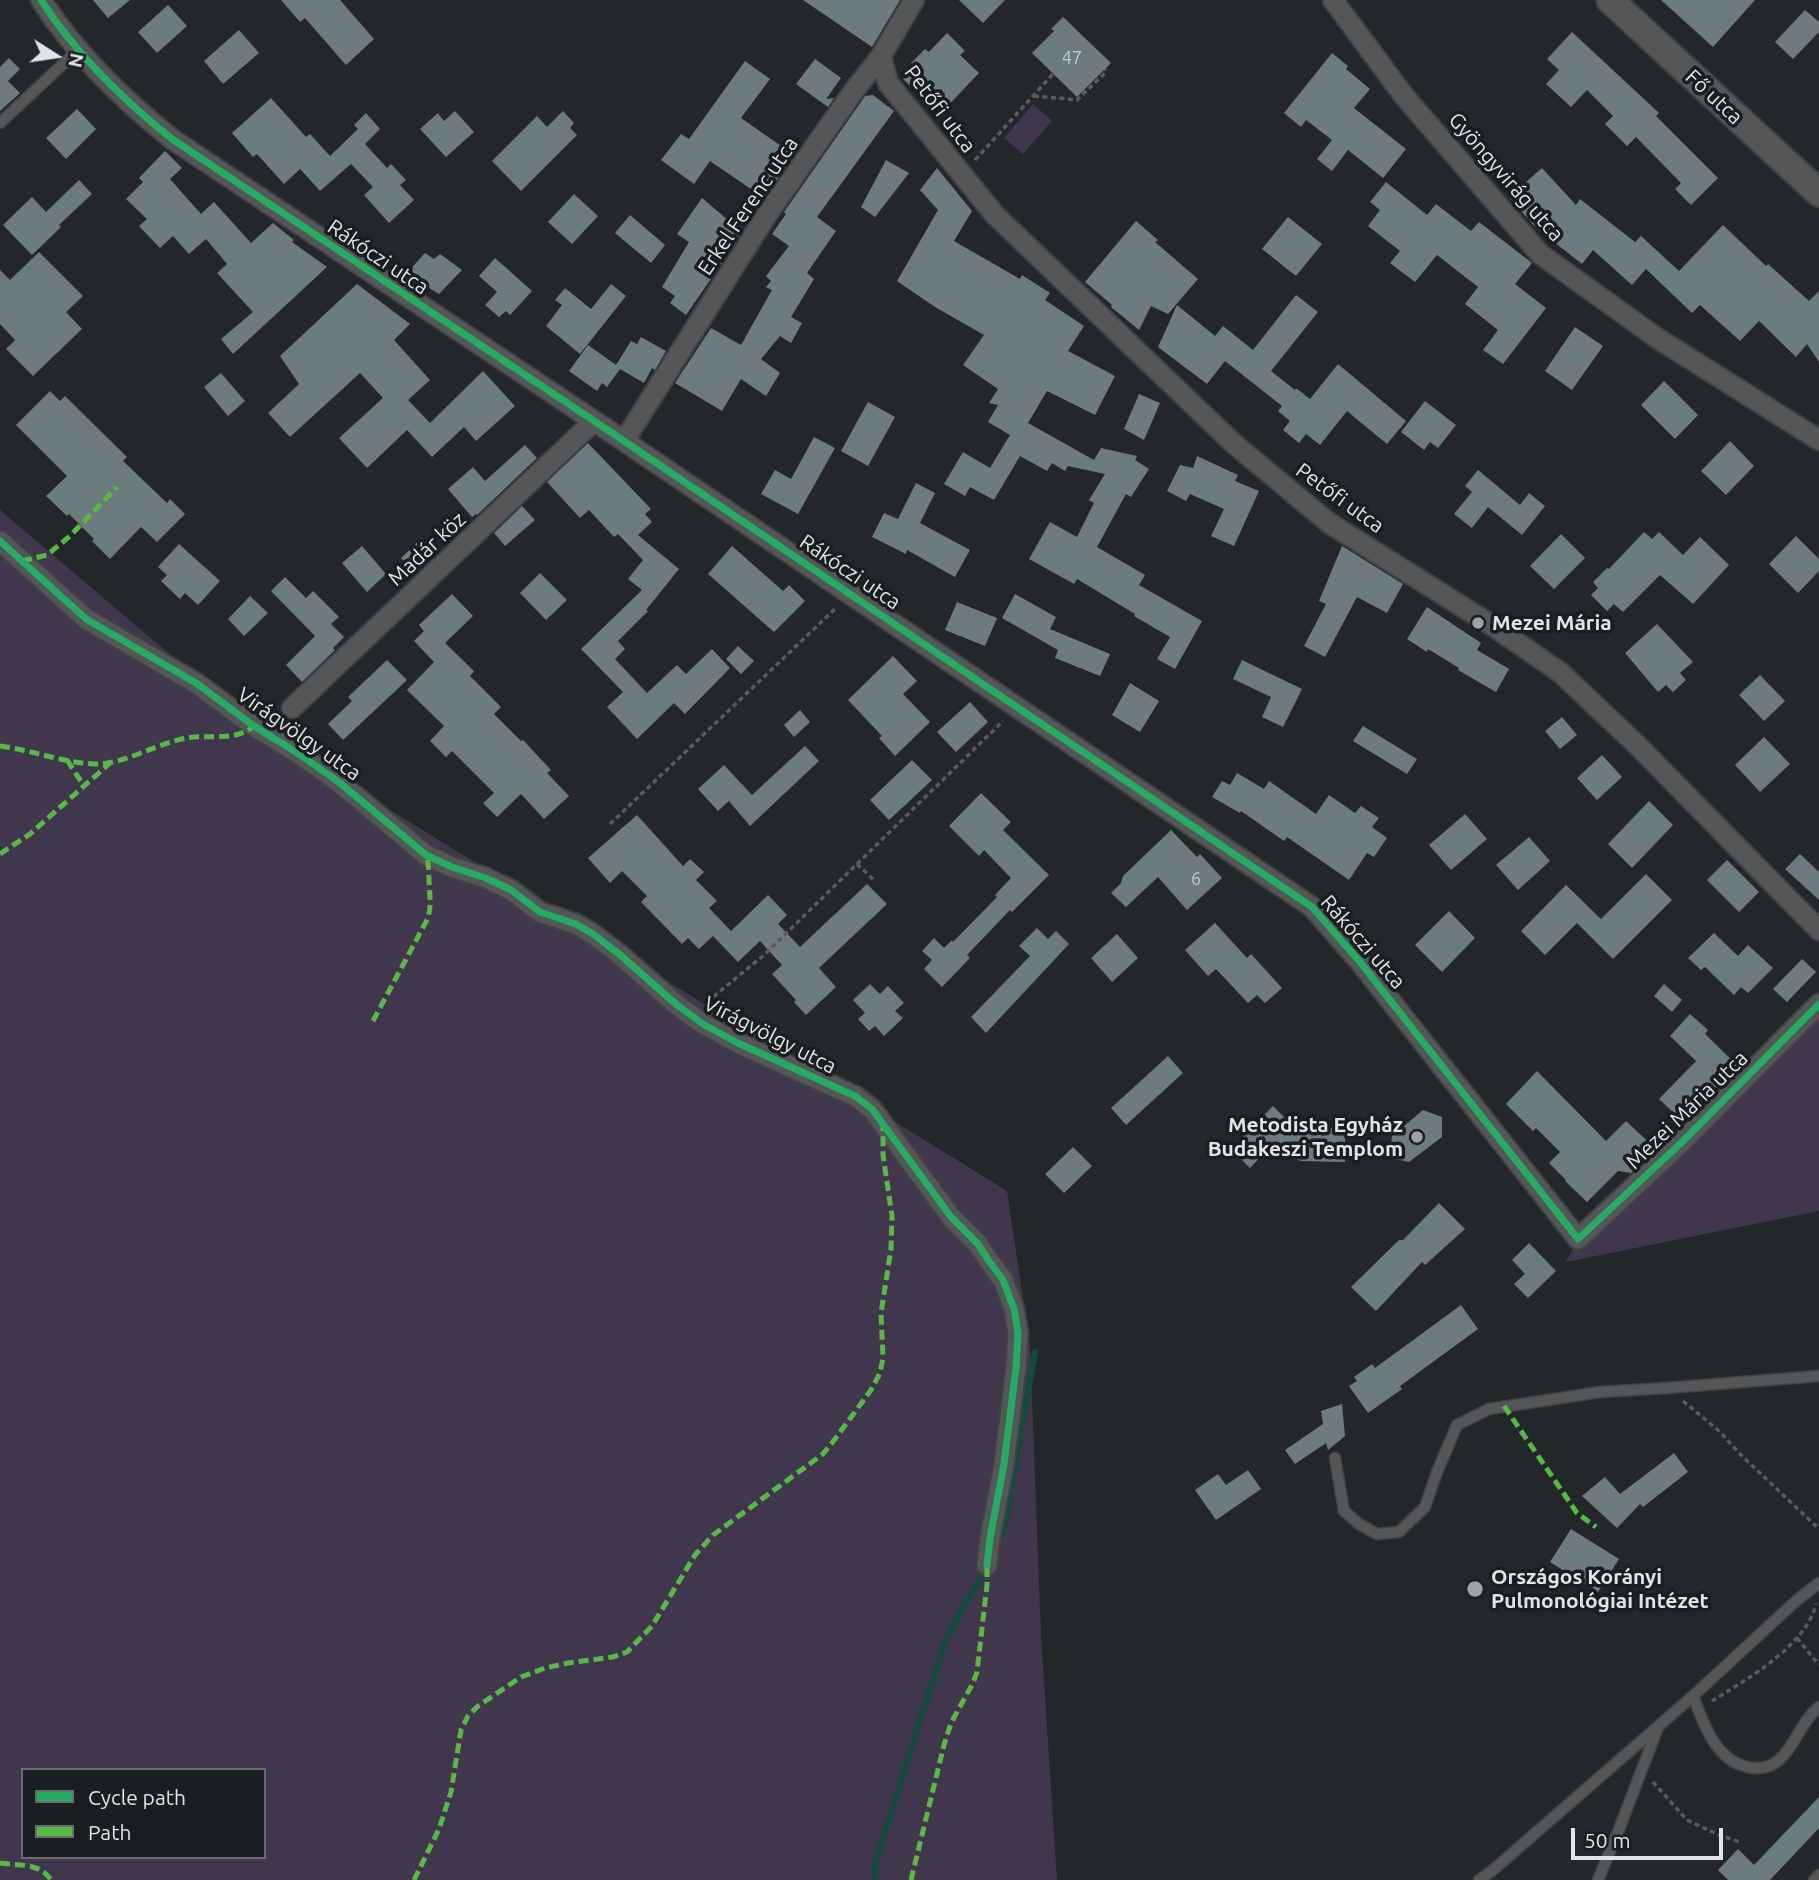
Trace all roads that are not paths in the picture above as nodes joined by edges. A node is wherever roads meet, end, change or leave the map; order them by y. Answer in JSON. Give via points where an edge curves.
{"nodes":[{"id":1,"x":41,"y":0,"type":"edge"},
{"id":2,"x":914,"y":0,"type":"edge"},
{"id":3,"x":1333,"y":0,"type":"edge"},
{"id":4,"x":1610,"y":0,"type":"edge"},
{"id":5,"x":78,"y":50,"type":"junction"},
{"id":6,"x":881,"y":56,"type":"junction"},
{"id":7,"x":0,"y":123,"type":"edge"},
{"id":8,"x":1819,"y":193,"type":"edge"},
{"id":9,"x":593,"y":422,"type":"junction"},
{"id":10,"x":1819,"y":440,"type":"edge"},
{"id":11,"x":624,"y":441,"type":"junction"},
{"id":12,"x":0,"y":541,"type":"edge"},
{"id":13,"x":292,"y":708,"type":"dead end"},
{"id":14,"x":1819,"y":930,"type":"edge"},
{"id":15,"x":1819,"y":1004,"type":"edge"},
{"id":16,"x":1578,"y":1239,"type":"joint"},
{"id":17,"x":1819,"y":1376,"type":"edge"},
{"id":18,"x":1335,"y":1458,"type":"dead end"},
{"id":19,"x":987,"y":1565,"type":"dead end"},
{"id":20,"x":1819,"y":1583,"type":"edge"},
{"id":21,"x":1693,"y":1696,"type":"junction"},
{"id":22,"x":1819,"y":1707,"type":"edge"},
{"id":23,"x":1659,"y":1726,"type":"junction"},
{"id":24,"x":1819,"y":1875,"type":"edge"},
{"id":25,"x":1479,"y":1880,"type":"edge"},
{"id":26,"x":1598,"y":1880,"type":"edge"},
{"id":27,"x":1814,"y":1880,"type":"edge"}],
"edges":[{"from":1,"to":5,"type":"street","name":"Rákóczi utca"},
{"from":2,"to":6,"type":"street","name":"Erkel Ferenc utca"},
{"from":3,"to":10,"type":"street","name":"Gyöngyvirág utca","via":[[1404,96],[1540,254],[1657,338]]},
{"from":4,"to":8,"type":"main road","name":"Fő utca"},
{"from":5,"to":7,"type":"lane"},
{"from":5,"to":9,"type":"street","name":"Rákóczi utca","via":[[121,97],[172,139]]},
{"from":6,"to":11,"type":"street","name":"Erkel Ferenc utca","via":[[764,219]]},
{"from":6,"to":14,"type":"street","name":"Petőfi utca","via":[[888,83],[995,215],[1244,452],[1329,523],[1561,673]]},
{"from":9,"to":11,"type":"street","name":"Rákóczi utca"},
{"from":9,"to":13,"type":"street","name":"Madár köz"},
{"from":11,"to":16,"type":"street","name":"Rákóczi utca","via":[[1312,906]]},
{"from":12,"to":19,"type":"street","name":"Virágvölgy utca","via":[[86,619],[196,683],[299,754],[426,855],[486,878],[512,890],[540,912],[576,924],[703,1024],[855,1096],[872,1109],[1003,1280],[1014,1308],[1016,1368]]},
{"from":15,"to":16,"type":"street","name":"Mezei Mária utca"},
{"from":17,"to":18,"type":"lane","via":[[1600,1392],[1489,1409],[1457,1425],[1425,1507],[1399,1532],[1377,1534],[1344,1511]]},
{"from":20,"to":21,"type":"lane"},
{"from":21,"to":22,"type":"lane","via":[[1717,1747],[1732,1761],[1748,1767],[1764,1768],[1778,1761]]},
{"from":21,"to":23,"type":"lane"},
{"from":23,"to":25,"type":"lane"},
{"from":23,"to":26,"type":"lane"},
{"from":24,"to":27,"type":"lane"}]}
